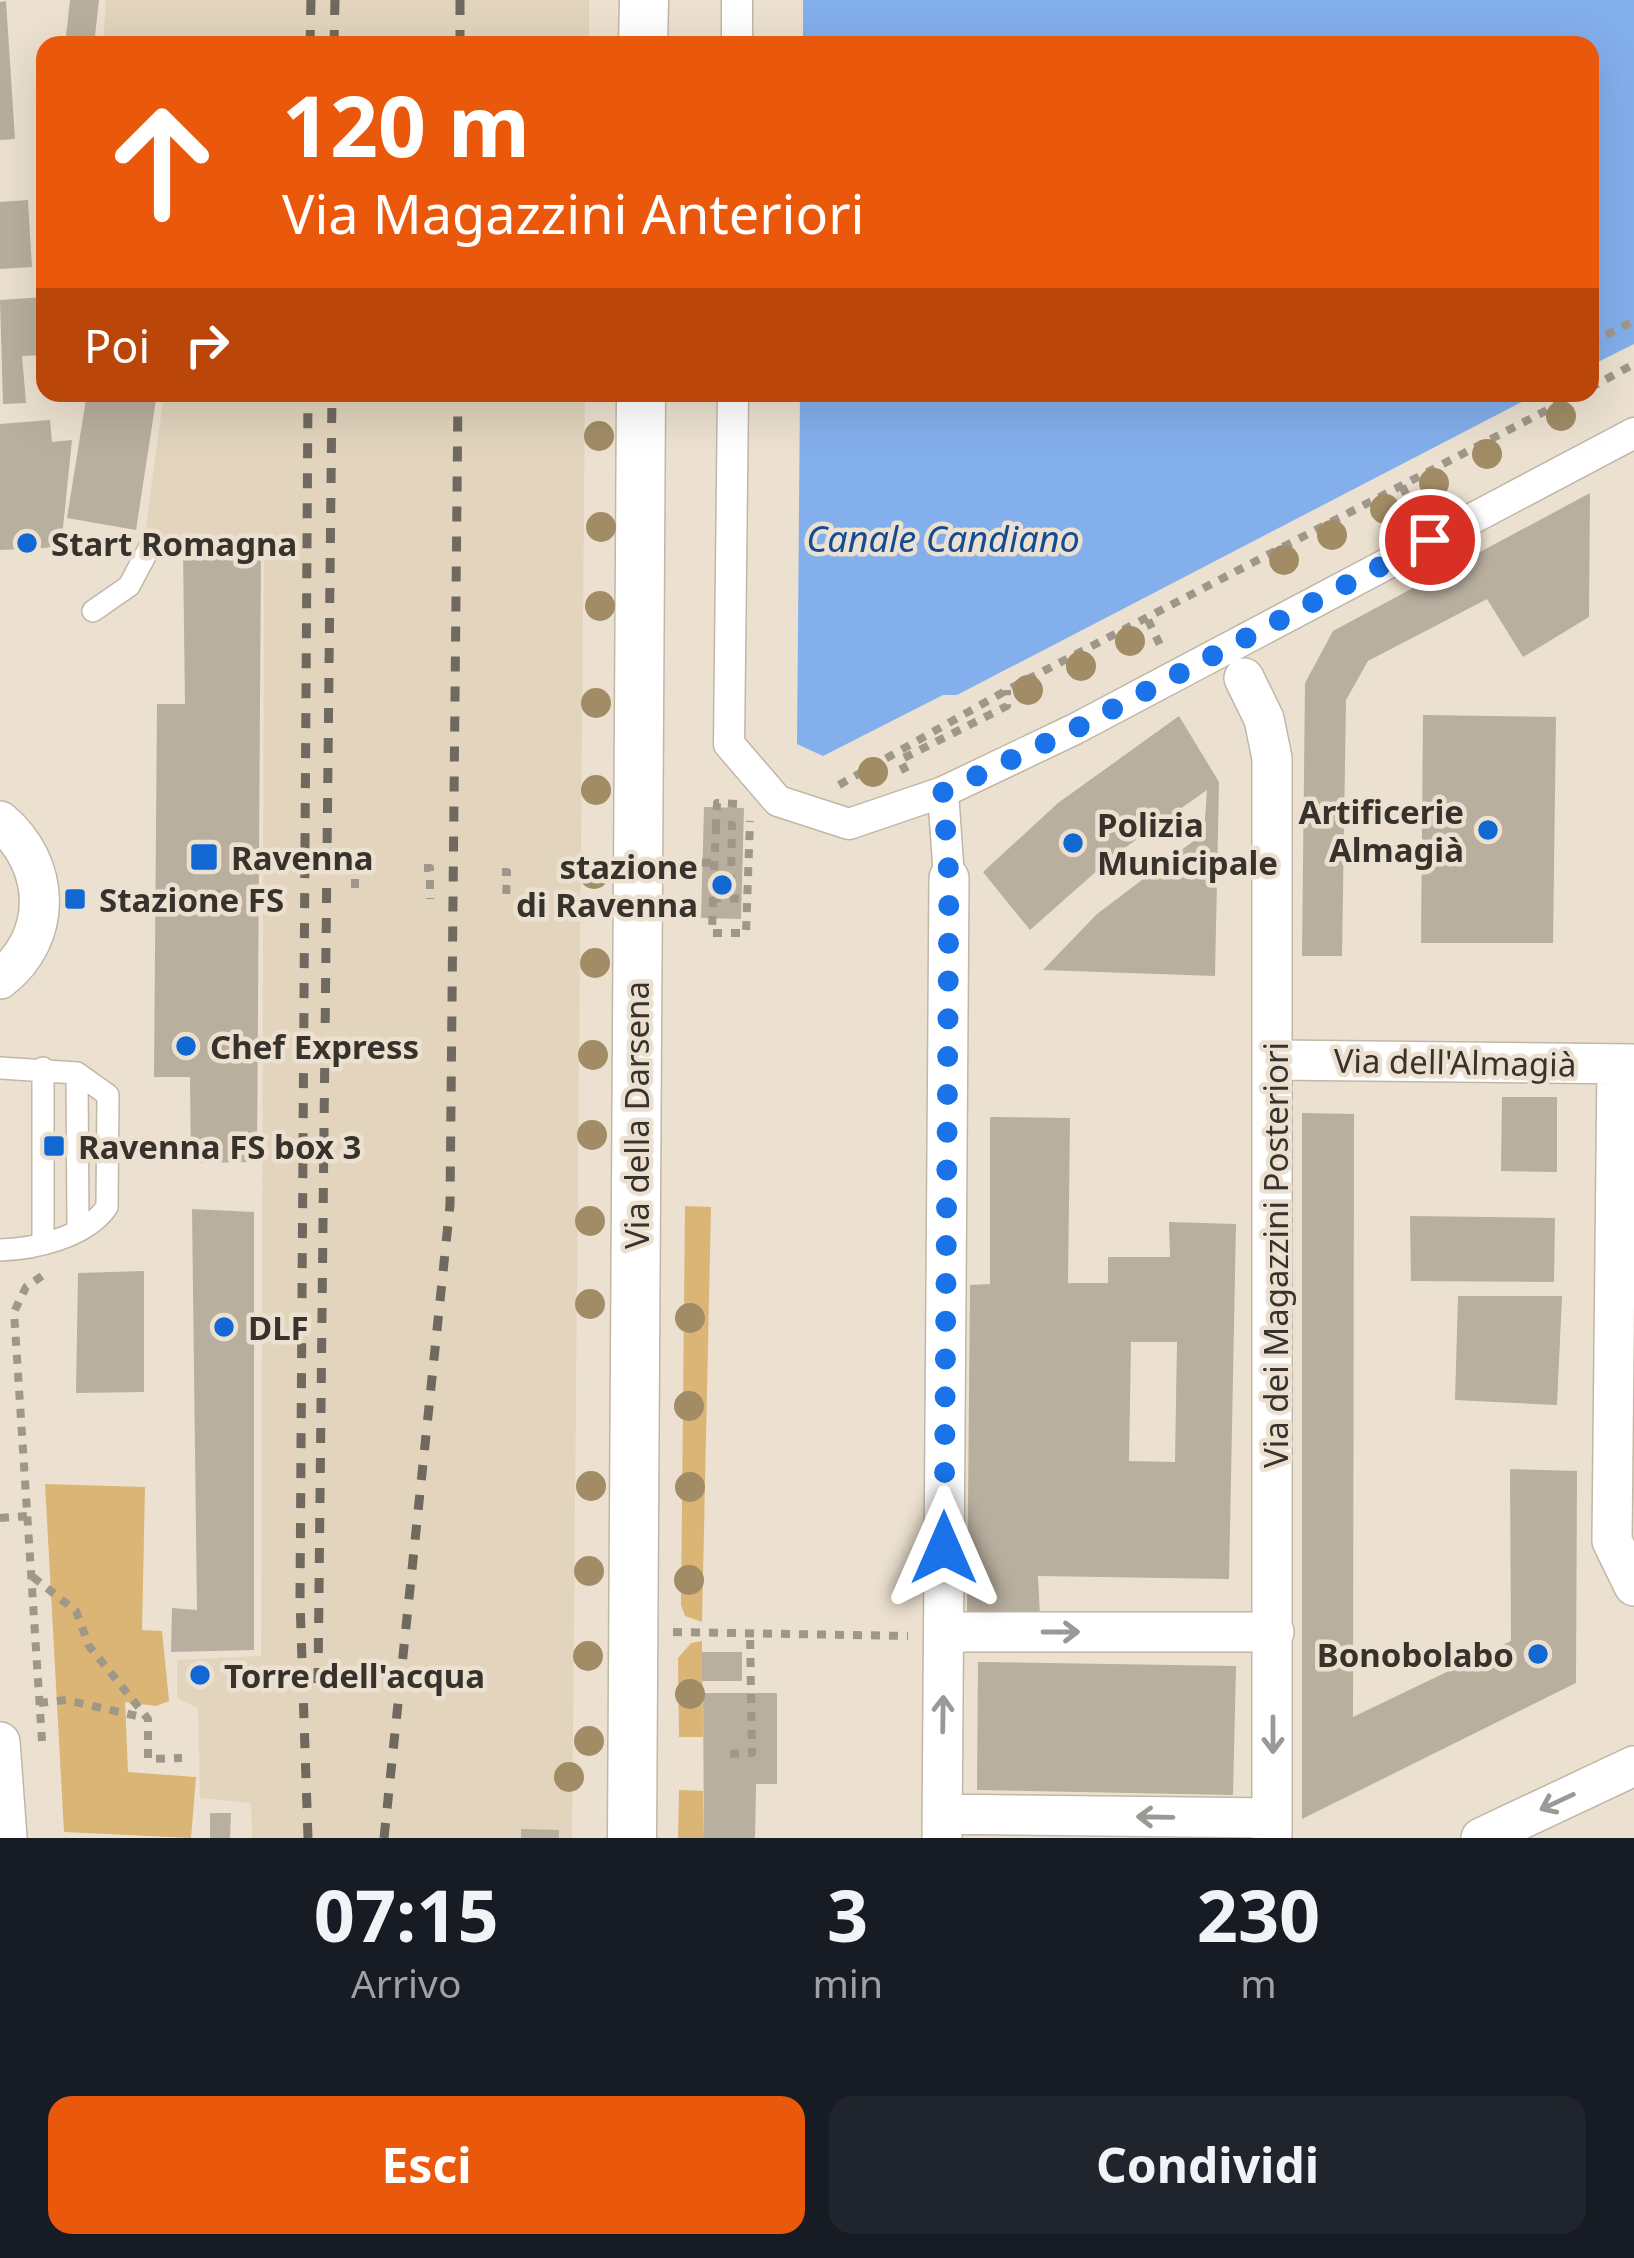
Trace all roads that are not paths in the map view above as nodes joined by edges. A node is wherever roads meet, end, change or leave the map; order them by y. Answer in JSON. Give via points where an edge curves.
{"nodes":[{"id":1,"x":644,"y":0,"type":"edge"},
{"id":2,"x":737,"y":0,"type":"edge"},
{"id":3,"x":643,"y":36,"type":"edge"},
{"id":4,"x":737,"y":36,"type":"edge"},
{"id":5,"x":641,"y":402,"type":"edge"},
{"id":6,"x":733,"y":402,"type":"edge"},
{"id":7,"x":1634,"y":433,"type":"edge"},
{"id":8,"x":153,"y":541,"type":"dead end"},
{"id":9,"x":93,"y":611,"type":"dead end"},
{"id":10,"x":1236,"y":663,"type":"junction"},
{"id":11,"x":943,"y":792,"type":"junction"},
{"id":12,"x":0,"y":821,"type":"edge"},
{"id":13,"x":949,"y":878,"type":"joint"},
{"id":14,"x":0,"y":979,"type":"edge"},
{"id":15,"x":1275,"y":1060,"type":"junction"},
{"id":16,"x":1626,"y":1064,"type":"edge"},
{"id":17,"x":44,"y":1067,"type":"junction"},
{"id":18,"x":0,"y":1068,"type":"edge"},
{"id":19,"x":43,"y":1242,"type":"junction"},
{"id":20,"x":0,"y":1250,"type":"edge"},
{"id":21,"x":1634,"y":1586,"type":"edge"},
{"id":22,"x":1274,"y":1632,"type":"junction"},
{"id":23,"x":926,"y":1634,"type":"junction"},
{"id":24,"x":0,"y":1742,"type":"edge"},
{"id":25,"x":1634,"y":1766,"type":"edge"},
{"id":26,"x":942,"y":1816,"type":"edge"},
{"id":27,"x":1272,"y":1828,"type":"edge"},
{"id":28,"x":7,"y":1838,"type":"edge"},
{"id":29,"x":632,"y":1838,"type":"edge"},
{"id":30,"x":1481,"y":1838,"type":"edge"}],
"edges":[{"from":1,"to":3,"type":"street"},
{"from":2,"to":4,"type":"street"},
{"from":5,"to":29,"type":"street","name":"Via della Darsena"},
{"from":6,"to":11,"type":"street","via":[[729,744],[778,801],[849,824]]},
{"from":7,"to":10,"type":"street"},
{"from":8,"to":9,"type":"lane","via":[[129,586]]},
{"from":10,"to":11,"type":"street"},
{"from":10,"to":15,"type":"street","name":"Via dei Magazzini Posteriori","via":[[1264,719],[1272,758]]},
{"from":11,"to":13,"type":"street"},
{"from":12,"to":14,"type":"street","via":[[32,859],[40,916],[31,944]]},
{"from":13,"to":23,"type":"street"},
{"from":15,"to":16,"type":"street","name":"Via dell'Almagià"},
{"from":15,"to":22,"type":"street","name":"Via dei Magazzini Posteriori"},
{"from":16,"to":21,"type":"street","via":[[1612,1541]]},
{"from":17,"to":18,"type":"lane"},
{"from":17,"to":19,"type":"lane"},
{"from":17,"to":19,"type":"lane","via":[[77,1073],[108,1095],[107,1207],[78,1230]]},
{"from":19,"to":20,"type":"lane"},
{"from":23,"to":22,"type":"street","one_way":true},
{"from":22,"to":27,"type":"street","name":"Via dei Magazzini Posteriori","one_way":true},
{"from":26,"to":23,"type":"street","one_way":true},
{"from":24,"to":28,"type":"street"},
{"from":25,"to":30,"type":"street","one_way":true},
{"from":27,"to":26,"type":"street","one_way":true}]}
